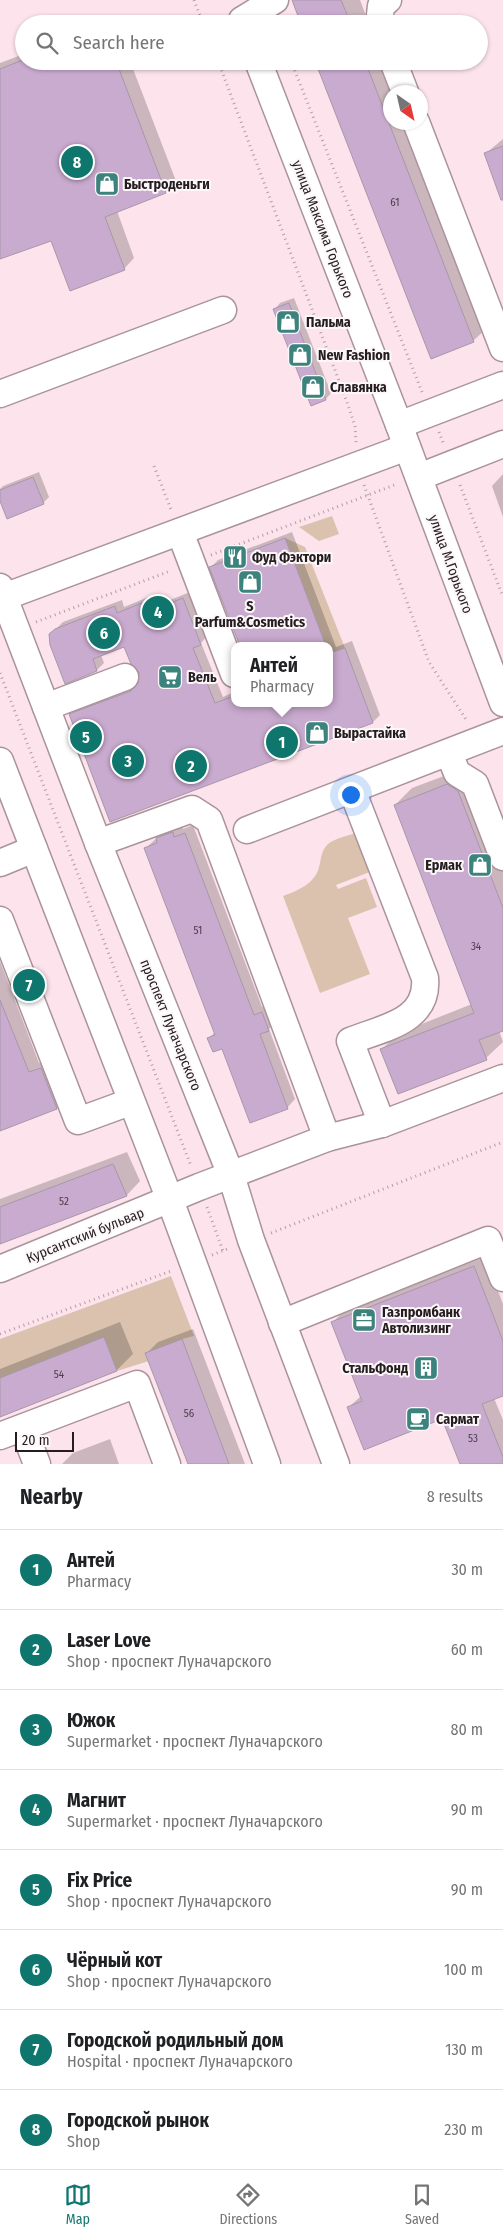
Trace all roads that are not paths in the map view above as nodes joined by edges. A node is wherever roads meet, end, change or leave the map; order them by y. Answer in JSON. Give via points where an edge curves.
{"nodes":[{"id":1,"x":275,"y":0,"type":"edge"},
{"id":2,"x":388,"y":0,"type":"edge"},
{"id":3,"x":240,"y":15,"type":"edge"},
{"id":4,"x":380,"y":15,"type":"edge"},
{"id":5,"x":261,"y":70,"type":"edge"},
{"id":6,"x":396,"y":70,"type":"edge"},
{"id":7,"x":402,"y":85,"type":"edge"},
{"id":8,"x":419,"y":130,"type":"edge"},
{"id":9,"x":223,"y":310,"type":"dead end"},
{"id":10,"x":503,"y":348,"type":"edge"},
{"id":11,"x":503,"y":385,"type":"edge"},
{"id":12,"x":0,"y":394,"type":"edge"},
{"id":13,"x":403,"y":436,"type":"junction"},
{"id":14,"x":503,"y":444,"type":"edge"},
{"id":15,"x":419,"y":477,"type":"junction"},
{"id":16,"x":180,"y":532,"type":"junction"},
{"id":17,"x":2,"y":592,"type":"edge"},
{"id":18,"x":231,"y":666,"type":"edge"},
{"id":19,"x":125,"y":677,"type":"dead end"},
{"id":20,"x":503,"y":703,"type":"edge"},
{"id":21,"x":46,"y":707,"type":"junction"},
{"id":22,"x":503,"y":731,"type":"edge"},
{"id":23,"x":449,"y":752,"type":"junction"},
{"id":24,"x":0,"y":761,"type":"edge"},
{"id":25,"x":352,"y":790,"type":"junction"},
{"id":26,"x":247,"y":830,"type":"dead end"},
{"id":27,"x":98,"y":843,"type":"junction"},
{"id":28,"x":34,"y":849,"type":"junction"},
{"id":29,"x":503,"y":857,"type":"edge"},
{"id":30,"x":0,"y":863,"type":"edge"},
{"id":31,"x":0,"y":920,"type":"edge"},
{"id":32,"x":503,"y":1078,"type":"edge"},
{"id":33,"x":130,"y":1102,"type":"junction"},
{"id":34,"x":382,"y":1124,"type":"junction"},
{"id":35,"x":327,"y":1138,"type":"junction"},
{"id":36,"x":231,"y":1175,"type":"junction"},
{"id":37,"x":170,"y":1200,"type":"junction"},
{"id":38,"x":496,"y":1237,"type":"edge"},
{"id":39,"x":0,"y":1269,"type":"edge"},
{"id":40,"x":503,"y":1278,"type":"edge"},
{"id":41,"x":282,"y":1323,"type":"junction"},
{"id":42,"x":12,"y":1432,"type":"edge"},
{"id":43,"x":37,"y":1464,"type":"edge"},
{"id":44,"x":167,"y":1464,"type":"edge"},
{"id":45,"x":266,"y":1464,"type":"edge"},
{"id":46,"x":336,"y":1464,"type":"edge"}],
"edges":[{"from":1,"to":3,"type":"street"},
{"from":2,"to":4,"type":"street","via":[[381,6]]},
{"from":5,"to":13,"type":"street","name":"улица Максима Горького"},
{"from":6,"to":7,"type":"street"},
{"from":8,"to":10,"type":"street"},
{"from":9,"to":12,"type":"street"},
{"from":11,"to":13,"type":"street","via":[[430,413]]},
{"from":13,"to":15,"type":"street","name":"улица М.Горького"},
{"from":13,"to":16,"type":"street","via":[[356,466]]},
{"from":14,"to":15,"type":"street"},
{"from":15,"to":20,"type":"street","name":"улица М.Горького"},
{"from":16,"to":17,"type":"street"},
{"from":16,"to":18,"type":"street"},
{"from":17,"to":21,"type":"street","name":"проспект Луначарского"},
{"from":19,"to":21,"type":"street"},
{"from":21,"to":27,"type":"street","name":"проспект Луначарского"},
{"from":22,"to":23,"type":"street"},
{"from":23,"to":25,"type":"street"},
{"from":23,"to":29,"type":"street","via":[[457,773],[475,784]]},
{"from":24,"to":28,"type":"street"},
{"from":25,"to":26,"type":"street"},
{"from":25,"to":34,"type":"street","via":[[425,978],[425,995],[416,1012],[350,1041]]},
{"from":27,"to":35,"type":"street","via":[[192,809],[210,820]]},
{"from":27,"to":36,"type":"street","name":"проспект Луначарского"},
{"from":28,"to":30,"type":"street"},
{"from":28,"to":33,"type":"street"},
{"from":31,"to":33,"type":"street","via":[[78,1121]]},
{"from":32,"to":34,"type":"street","name":"Курсантский бульвар"},
{"from":33,"to":37,"type":"street"},
{"from":34,"to":35,"type":"street","name":"Курсантский бульвар"},
{"from":35,"to":36,"type":"street","name":"Курсантский бульвар"},
{"from":36,"to":37,"type":"street","name":"Курсантский бульвар"},
{"from":36,"to":41,"type":"street","name":"проспект Луначарского"},
{"from":37,"to":39,"type":"street","name":"Курсантский бульвар"},
{"from":37,"to":45,"type":"street"},
{"from":38,"to":40,"type":"street"},
{"from":38,"to":41,"type":"street"},
{"from":41,"to":46,"type":"street","name":"проспект Луначарского"},
{"from":42,"to":43,"type":"street"},
{"from":42,"to":44,"type":"street","via":[[137,1384]]}]}
